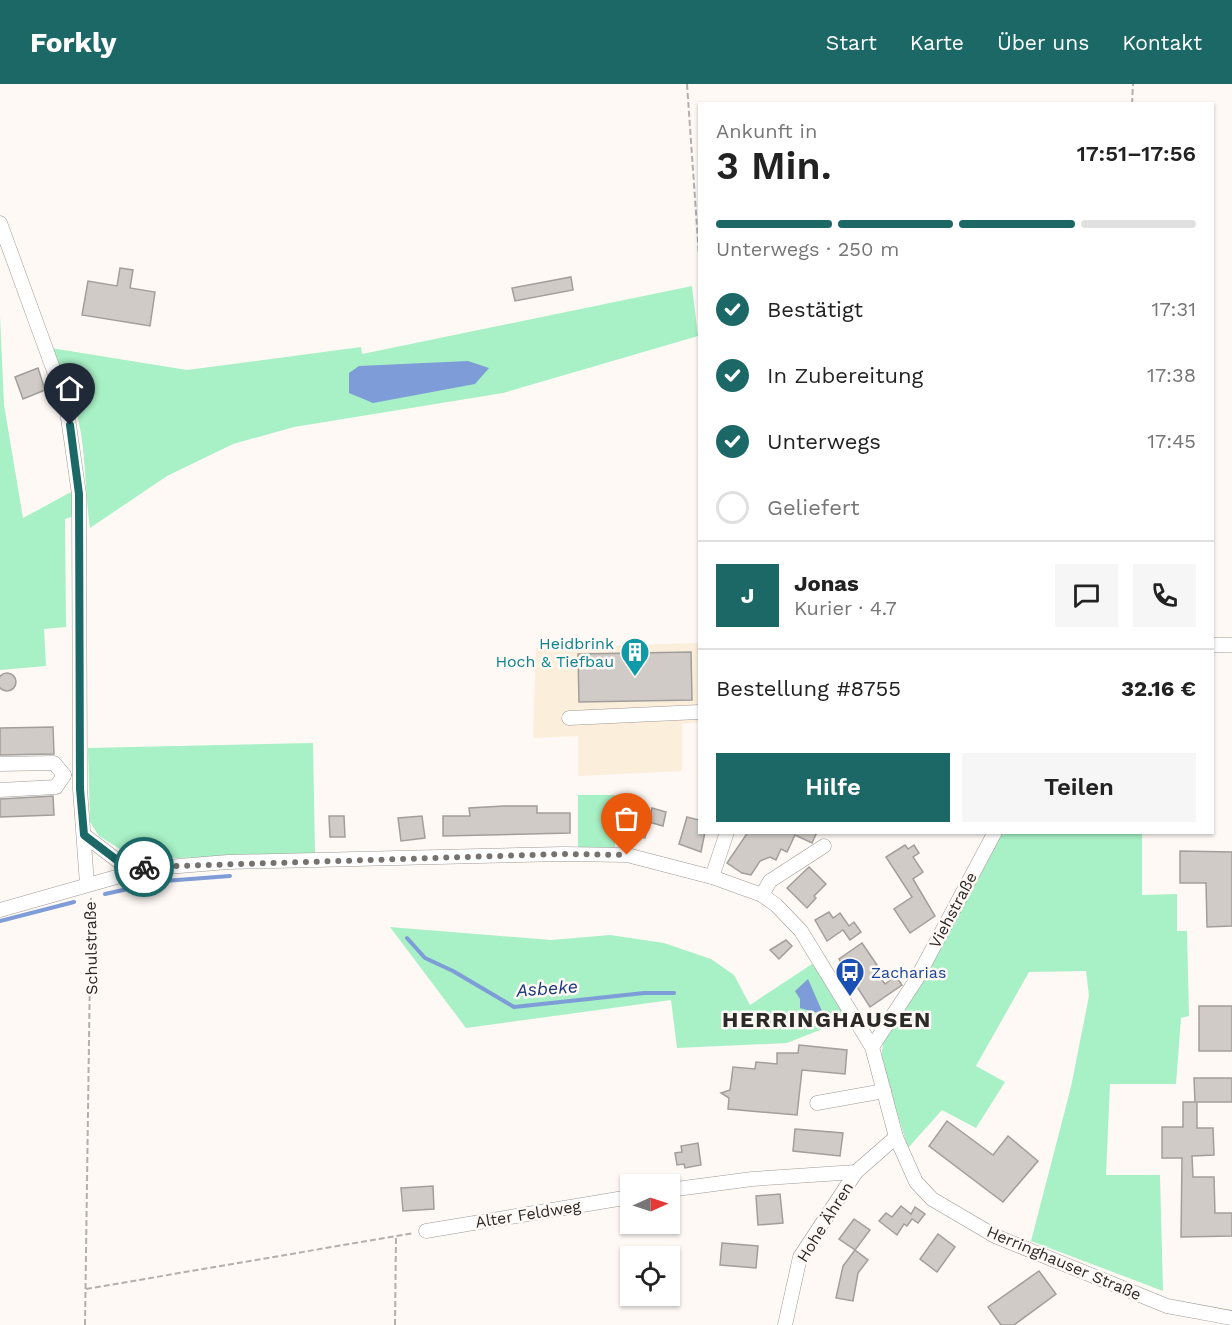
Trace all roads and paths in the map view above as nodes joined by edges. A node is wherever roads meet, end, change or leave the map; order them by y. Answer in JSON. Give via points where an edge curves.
{"nodes":[{"id":1,"x":687,"y":84,"type":"edge"},
{"id":2,"x":1133,"y":84,"type":"edge"},
{"id":3,"x":1132,"y":102,"type":"edge"},
{"id":4,"x":0,"y":223,"type":"edge"},
{"id":5,"x":698,"y":242,"type":"edge"},
{"id":6,"x":4,"y":250,"type":"edge"},
{"id":7,"x":1214,"y":645,"type":"edge"},
{"id":8,"x":1232,"y":645,"type":"edge"},
{"id":9,"x":698,"y":712,"type":"edge"},
{"id":10,"x":569,"y":718,"type":"dead end"},
{"id":11,"x":0,"y":764,"type":"edge"},
{"id":12,"x":18,"y":764,"type":"junction"},
{"id":13,"x":64,"y":775,"type":"junction"},
{"id":14,"x":80,"y":775,"type":"junction"},
{"id":15,"x":18,"y":789,"type":"junction"},
{"id":16,"x":0,"y":790,"type":"edge"},
{"id":17,"x":727,"y":834,"type":"edge"},
{"id":18,"x":994,"y":834,"type":"edge"},
{"id":19,"x":84,"y":835,"type":"junction"},
{"id":20,"x":824,"y":846,"type":"dead end"},
{"id":21,"x":155,"y":868,"type":"junction"},
{"id":22,"x":712,"y":877,"type":"junction"},
{"id":23,"x":87,"y":884,"type":"junction"},
{"id":24,"x":762,"y":895,"type":"junction"},
{"id":25,"x":0,"y":910,"type":"edge"},
{"id":26,"x":872,"y":1047,"type":"junction"},
{"id":27,"x":884,"y":1091,"type":"junction"},
{"id":28,"x":817,"y":1103,"type":"dead end"},
{"id":29,"x":896,"y":1137,"type":"junction"},
{"id":30,"x":856,"y":1172,"type":"junction"},
{"id":31,"x":680,"y":1189,"type":"edge"},
{"id":32,"x":620,"y":1199,"type":"edge"},
{"id":33,"x":426,"y":1231,"type":"joint"},
{"id":34,"x":396,"y":1236,"type":"junction"},
{"id":35,"x":86,"y":1289,"type":"junction"},
{"id":36,"x":1232,"y":1318,"type":"edge"},
{"id":37,"x":86,"y":1325,"type":"edge"},
{"id":38,"x":395,"y":1325,"type":"edge"},
{"id":39,"x":785,"y":1325,"type":"edge"}],
"edges":[{"from":1,"to":5,"type":"path"},
{"from":2,"to":3,"type":"path"},
{"from":4,"to":6,"type":"street","name":"Schulstraße"},
{"from":6,"to":14,"type":"street","name":"Schulstraße","via":[[66,404],[74,447],[79,494]]},
{"from":7,"to":8,"type":"street"},
{"from":9,"to":10,"type":"street"},
{"from":11,"to":12,"type":"street"},
{"from":12,"to":13,"type":"street","via":[[54,762]]},
{"from":12,"to":15,"type":"street"},
{"from":13,"to":14,"type":"street"},
{"from":13,"to":15,"type":"street","via":[[56,788]]},
{"from":14,"to":19,"type":"street","name":"Schulstraße"},
{"from":15,"to":16,"type":"street"},
{"from":17,"to":22,"type":"street"},
{"from":18,"to":26,"type":"street","name":"Viehstraße","via":[[916,980]]},
{"from":19,"to":21,"type":"street","name":"Herringhauser Straße","via":[[122,864]]},
{"from":19,"to":23,"type":"street","name":"Schulstraße"},
{"from":20,"to":24,"type":"street","via":[[770,880]]},
{"from":21,"to":22,"type":"street","name":"Herringhauser Straße","via":[[228,862],[627,855]]},
{"from":21,"to":23,"type":"street","name":"Herringhauser Straße"},
{"from":22,"to":24,"type":"street","name":"Herringhauser Straße"},
{"from":23,"to":25,"type":"street","name":"Herringhauser Straße"},
{"from":23,"to":35,"type":"path","name":"Schulstraße","via":[[93,905]]},
{"from":24,"to":26,"type":"street","name":"Herringhauser Straße","via":[[801,931]]},
{"from":26,"to":27,"type":"street","name":"Herringhauser Straße"},
{"from":27,"to":28,"type":"street"},
{"from":27,"to":29,"type":"street","name":"Herringhauser Straße"},
{"from":29,"to":30,"type":"street","name":"Hohe Ähren"},
{"from":29,"to":36,"type":"street","name":"Herringhauser Straße","via":[[916,1182],[932,1198],[995,1236],[1167,1306]]},
{"from":30,"to":31,"type":"street"},
{"from":30,"to":39,"type":"street","name":"Hohe Ähren","via":[[800,1257]]},
{"from":32,"to":33,"type":"street","name":"Alter Feldweg"},
{"from":33,"to":34,"type":"path"},
{"from":34,"to":35,"type":"path"},
{"from":34,"to":38,"type":"path"},
{"from":35,"to":37,"type":"path","name":"Schulstraße"}]}
